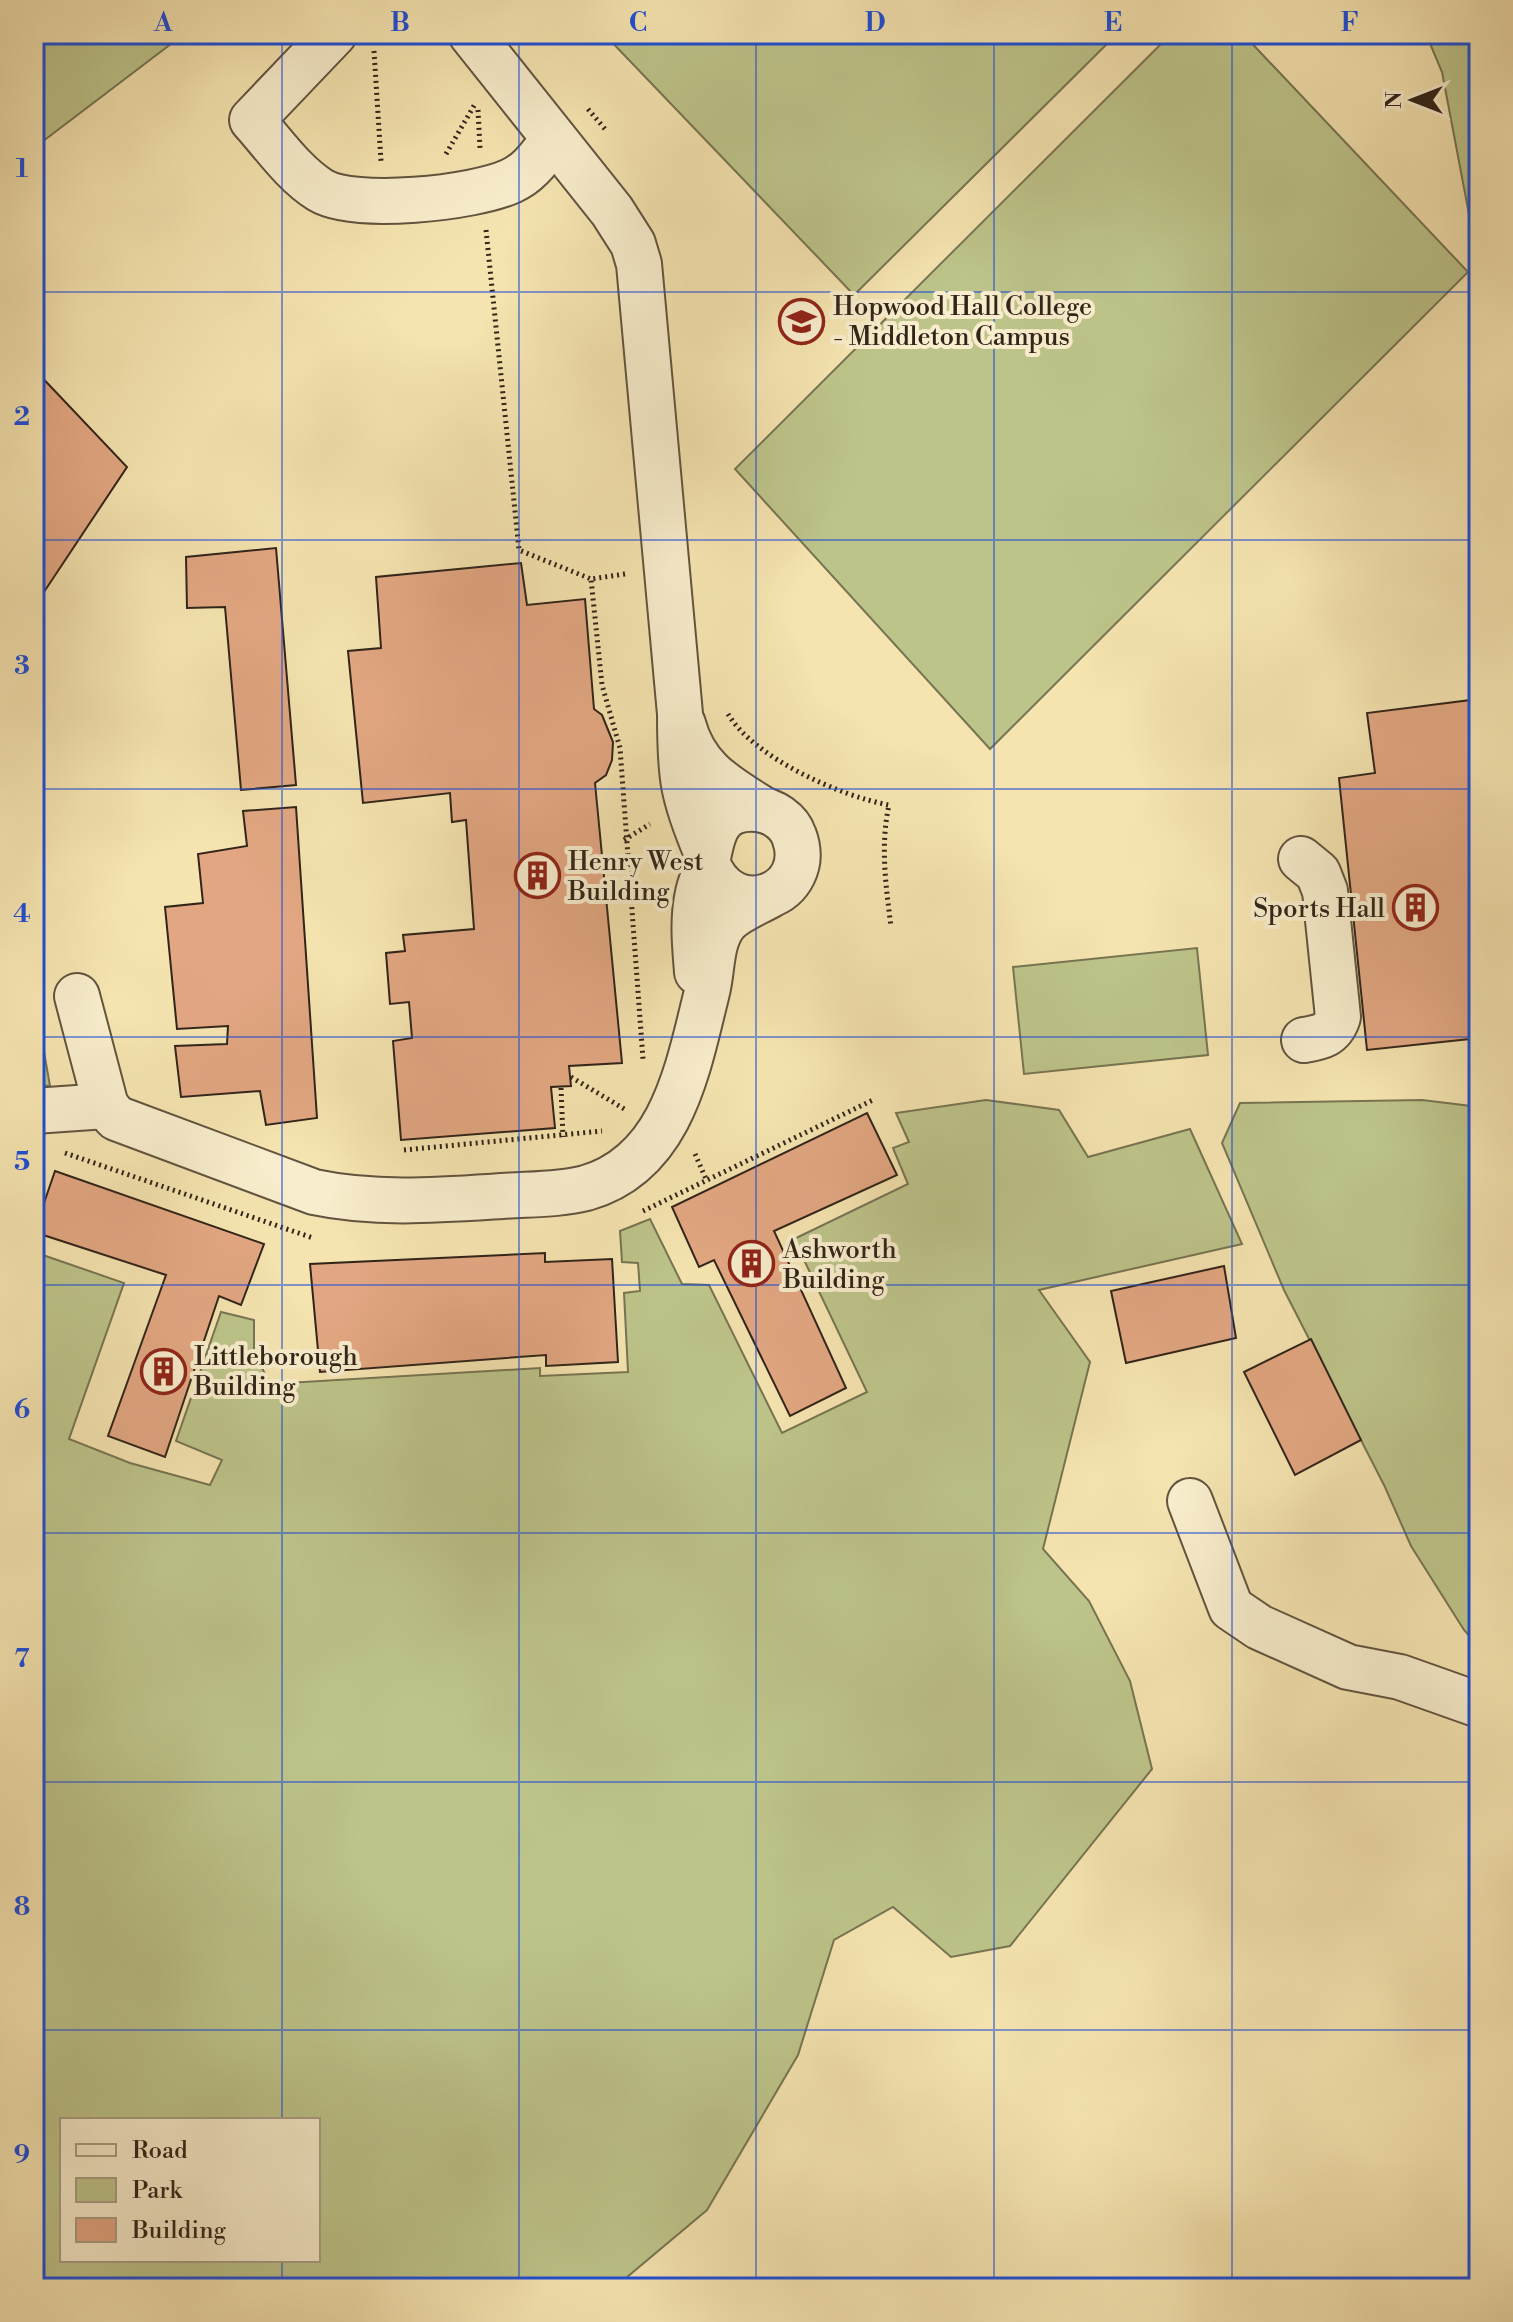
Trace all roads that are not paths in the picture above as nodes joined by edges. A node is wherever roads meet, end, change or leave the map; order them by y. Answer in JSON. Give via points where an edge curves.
{"nodes":[{"id":1,"x":334,"y":34,"type":"edge"},
{"id":2,"x":487,"y":45,"type":"edge"},
{"id":3,"x":554,"y":139,"type":"junction"},
{"id":4,"x":680,"y":714,"type":"junction"},
{"id":5,"x":764,"y":810,"type":"junction"},
{"id":6,"x":707,"y":858,"type":"junction"},
{"id":7,"x":1301,"y":859,"type":"dead end"},
{"id":8,"x":767,"y":897,"type":"junction"},
{"id":9,"x":77,"y":996,"type":"dead end"},
{"id":10,"x":702,"y":1009,"type":"junction"},
{"id":11,"x":1304,"y":1040,"type":"dead end"},
{"id":12,"x":106,"y":1106,"type":"junction"},
{"id":13,"x":34,"y":1111,"type":"edge"},
{"id":14,"x":1190,"y":1501,"type":"dead end"},
{"id":15,"x":1479,"y":1705,"type":"edge"}],
"edges":[{"from":1,"to":3,"type":"street","via":[[252,120],[300,175],[322,191],[346,200],[497,186],[531,169]]},
{"from":2,"to":3,"type":"street"},
{"from":3,"to":4,"type":"street","via":[[624,228],[639,264]]},
{"from":4,"to":5,"type":"street","via":[[698,761],[714,779]]},
{"from":4,"to":6,"type":"street","via":[[681,783]]},
{"from":5,"to":6,"type":"street","via":[[748,808],[717,824]]},
{"from":5,"to":8,"type":"street","via":[[790,828],[798,853],[792,877]]},
{"from":6,"to":8,"type":"street","via":[[723,889],[738,898]]},
{"from":6,"to":10,"type":"street","via":[[693,929]]},
{"from":7,"to":11,"type":"street","via":[[1318,873],[1325,891],[1338,1017],[1322,1037]]},
{"from":8,"to":10,"type":"street","via":[[725,924],[717,937]]},
{"from":9,"to":12,"type":"street"},
{"from":10,"to":12,"type":"street","via":[[680,1092],[650,1148],[602,1182],[561,1192],[443,1200],[345,1198],[314,1192],[116,1118]]},
{"from":12,"to":13,"type":"street"},
{"from":14,"to":15,"type":"street","via":[[1231,1608],[1259,1627],[1348,1667],[1400,1677]]}]}
